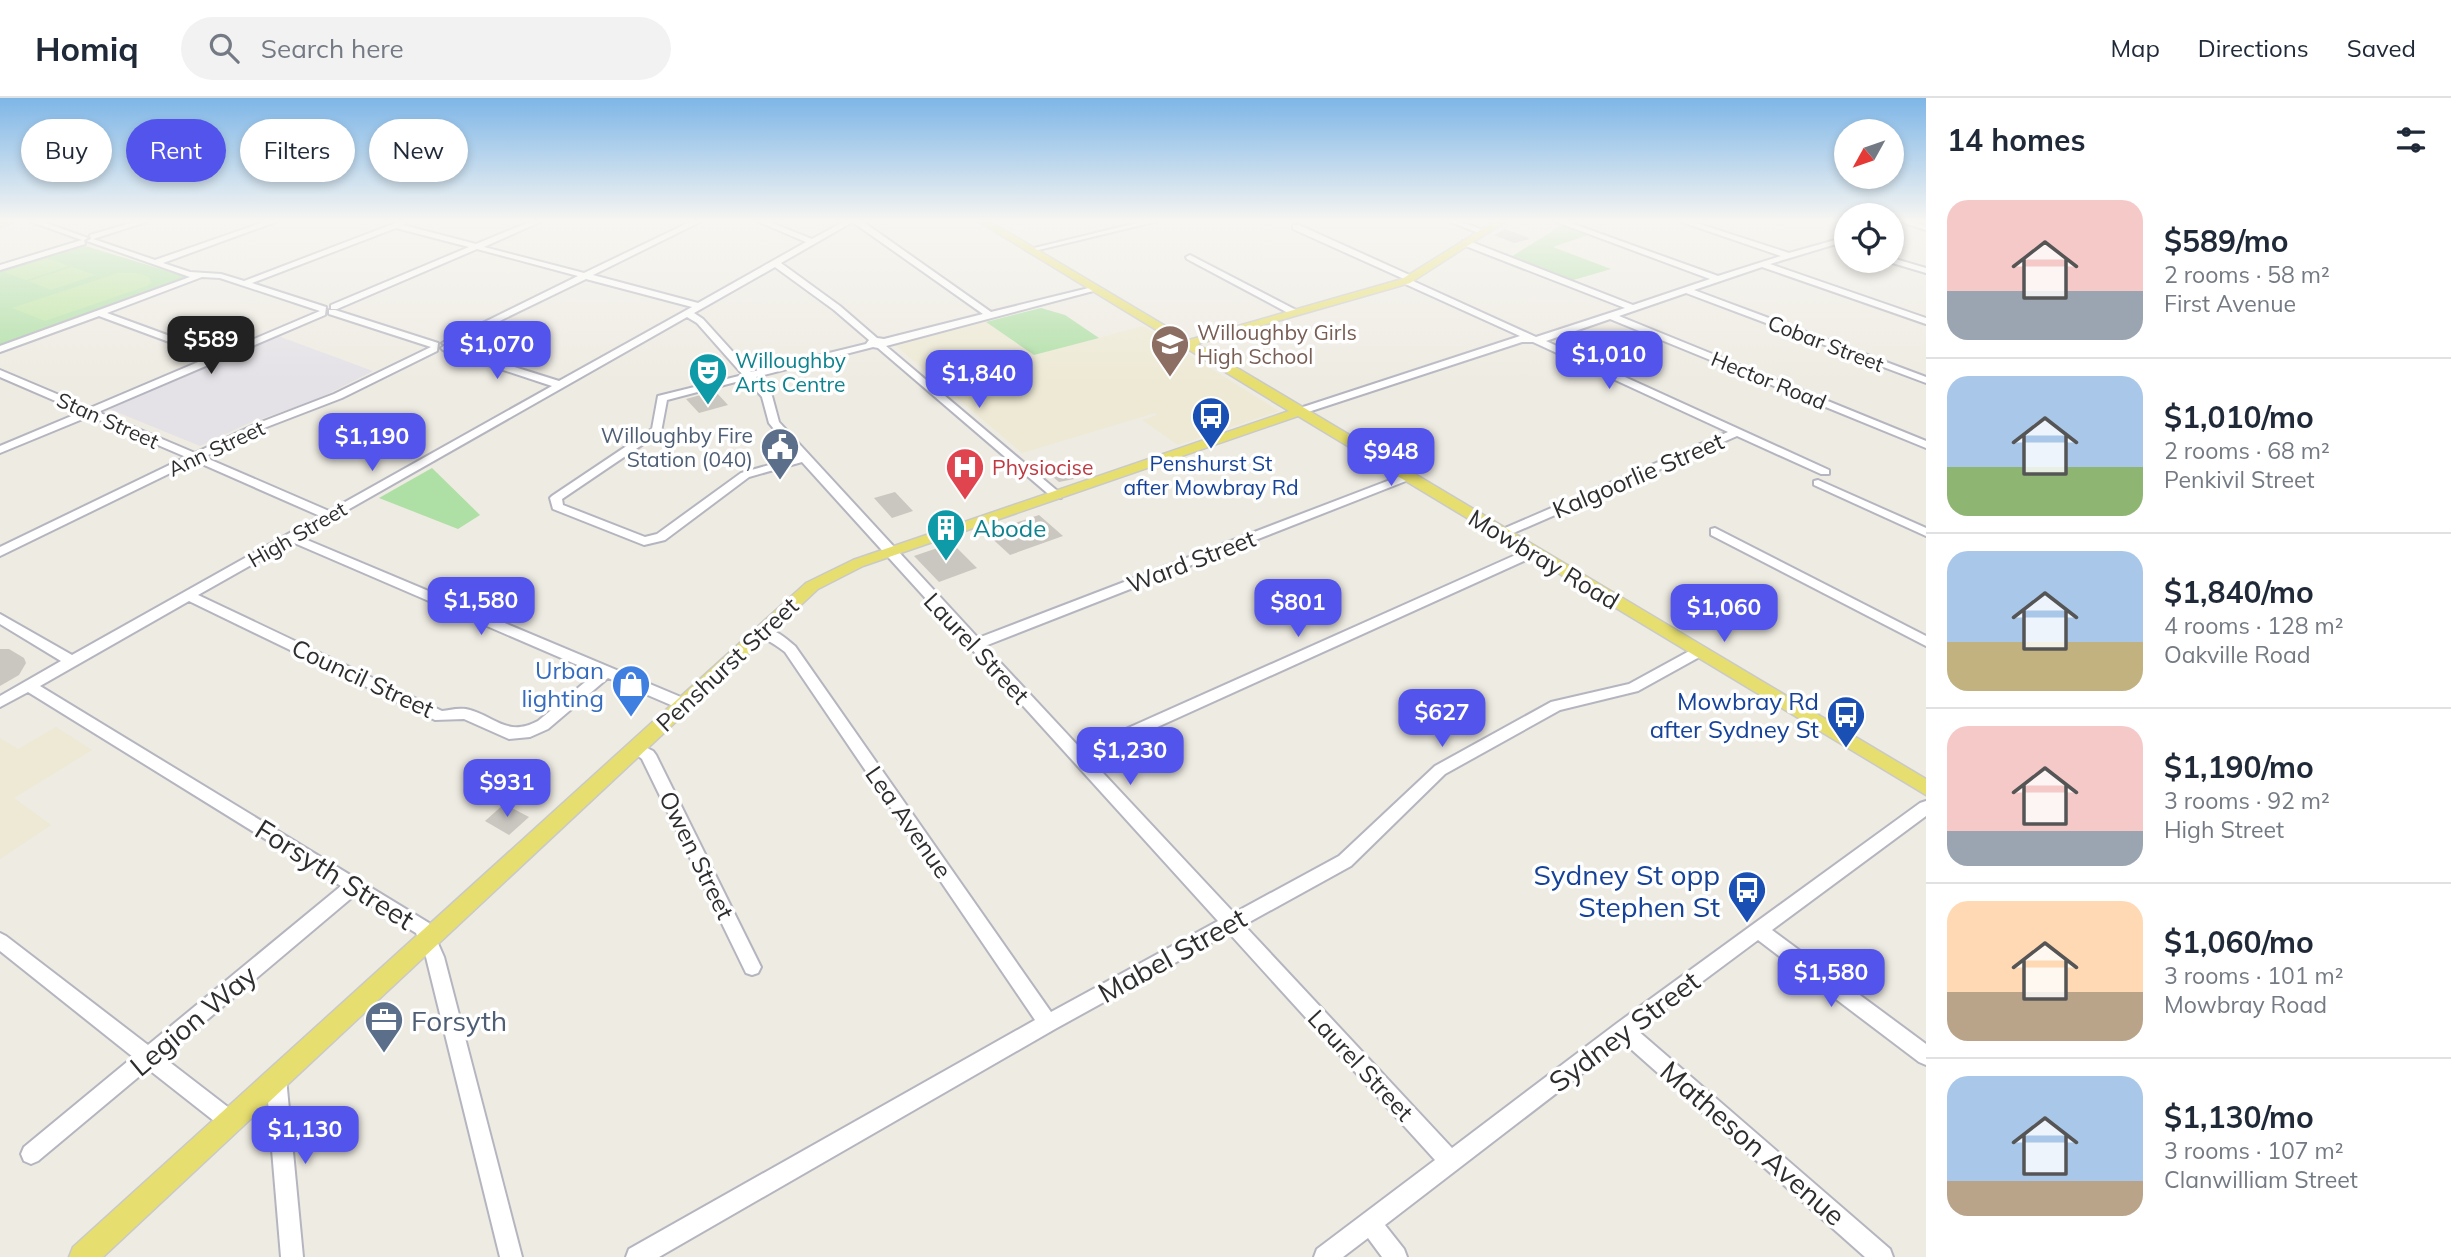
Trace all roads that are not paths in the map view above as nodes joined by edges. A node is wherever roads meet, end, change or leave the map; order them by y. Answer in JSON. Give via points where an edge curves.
{"nodes":[{"id":1,"x":200,"y":275,"type":"edge"},
{"id":2,"x":202,"y":275,"type":"edge"},
{"id":3,"x":265,"y":275,"type":"edge"},
{"id":4,"x":410,"y":275,"type":"edge"},
{"id":5,"x":582,"y":275,"type":"edge"},
{"id":6,"x":754,"y":275,"type":"edge"},
{"id":7,"x":792,"y":275,"type":"edge"},
{"id":8,"x":934,"y":275,"type":"edge"},
{"id":9,"x":1072,"y":275,"type":"edge"},
{"id":10,"x":1224,"y":275,"type":"edge"},
{"id":11,"x":1399,"y":275,"type":"edge"},
{"id":12,"x":1417,"y":275,"type":"edge"},
{"id":13,"x":1548,"y":275,"type":"edge"},
{"id":14,"x":1707,"y":275,"type":"edge"},
{"id":15,"x":1729,"y":275,"type":"edge"},
{"id":16,"x":1794,"y":275,"type":"edge"},
{"id":17,"x":585,"y":276,"type":"junction"},
{"id":18,"x":1718,"y":279,"type":"junction"},
{"id":19,"x":1409,"y":280,"type":"junction"},
{"id":20,"x":245,"y":283,"type":"junction"},
{"id":21,"x":1094,"y":288,"type":"junction"},
{"id":22,"x":1686,"y":290,"type":"junction"},
{"id":23,"x":699,"y":306,"type":"junction"},
{"id":24,"x":1632,"y":308,"type":"junction"},
{"id":25,"x":328,"y":310,"type":"junction"},
{"id":26,"x":99,"y":313,"type":"junction"},
{"id":27,"x":687,"y":313,"type":"junction"},
{"id":28,"x":1295,"y":313,"type":"junction"},
{"id":29,"x":990,"y":315,"type":"junction"},
{"id":30,"x":1611,"y":316,"type":"junction"},
{"id":31,"x":1926,"y":321,"type":"edge"},
{"id":32,"x":1226,"y":332,"type":"junction"},
{"id":33,"x":1530,"y":339,"type":"junction"},
{"id":34,"x":877,"y":343,"type":"junction"},
{"id":35,"x":1186,"y":344,"type":"junction"},
{"id":36,"x":440,"y":346,"type":"junction"},
{"id":37,"x":0,"y":349,"type":"edge"},
{"id":38,"x":219,"y":357,"type":"junction"},
{"id":39,"x":1214,"y":361,"type":"junction"},
{"id":40,"x":0,"y":373,"type":"edge"},
{"id":41,"x":749,"y":376,"type":"junction"},
{"id":42,"x":1926,"y":380,"type":"edge"},
{"id":43,"x":560,"y":385,"type":"junction"},
{"id":44,"x":90,"y":412,"type":"junction"},
{"id":45,"x":1298,"y":412,"type":"junction"},
{"id":46,"x":1736,"y":432,"type":"junction"},
{"id":47,"x":1926,"y":445,"type":"edge"},
{"id":48,"x":0,"y":450,"type":"edge"},
{"id":49,"x":195,"y":458,"type":"junction"},
{"id":50,"x":804,"y":458,"type":"junction"},
{"id":51,"x":1825,"y":472,"type":"dead end"},
{"id":52,"x":1407,"y":477,"type":"junction"},
{"id":53,"x":1818,"y":483,"type":"dead end"},
{"id":54,"x":1057,"y":496,"type":"junction"},
{"id":55,"x":331,"y":516,"type":"junction"},
{"id":56,"x":1510,"y":530,"type":"junction"},
{"id":57,"x":1715,"y":531,"type":"dead end"},
{"id":58,"x":1926,"y":532,"type":"edge"},
{"id":59,"x":292,"y":538,"type":"junction"},
{"id":60,"x":0,"y":552,"type":"edge"},
{"id":61,"x":1533,"y":552,"type":"junction"},
{"id":62,"x":890,"y":553,"type":"junction"},
{"id":63,"x":189,"y":596,"type":"junction"},
{"id":64,"x":0,"y":618,"type":"edge"},
{"id":65,"x":762,"y":631,"type":"junction"},
{"id":66,"x":1926,"y":642,"type":"edge"},
{"id":67,"x":974,"y":645,"type":"junction"},
{"id":68,"x":1699,"y":652,"type":"junction"},
{"id":69,"x":72,"y":662,"type":"junction"},
{"id":70,"x":606,"y":672,"type":"junction"},
{"id":71,"x":29,"y":686,"type":"junction"},
{"id":72,"x":0,"y":702,"type":"edge"},
{"id":73,"x":683,"y":704,"type":"junction"},
{"id":74,"x":636,"y":748,"type":"junction"},
{"id":75,"x":1078,"y":757,"type":"junction"},
{"id":76,"x":1926,"y":788,"type":"edge"},
{"id":77,"x":1926,"y":807,"type":"edge"},
{"id":78,"x":355,"y":885,"type":"junction"},
{"id":79,"x":1230,"y":922,"type":"junction"},
{"id":80,"x":1759,"y":931,"type":"junction"},
{"id":81,"x":427,"y":940,"type":"junction"},
{"id":82,"x":0,"y":941,"type":"edge"},
{"id":83,"x":752,"y":967,"type":"dead end"},
{"id":84,"x":1048,"y":1023,"type":"junction"},
{"id":85,"x":1623,"y":1030,"type":"junction"},
{"id":86,"x":1926,"y":1056,"type":"edge"},
{"id":87,"x":148,"y":1057,"type":"junction"},
{"id":88,"x":276,"y":1078,"type":"junction"},
{"id":89,"x":230,"y":1121,"type":"junction"},
{"id":90,"x":32,"y":1154,"type":"dead end"},
{"id":91,"x":1451,"y":1162,"type":"junction"},
{"id":92,"x":1370,"y":1223,"type":"junction"},
{"id":93,"x":83,"y":1257,"type":"edge"},
{"id":94,"x":292,"y":1257,"type":"edge"},
{"id":95,"x":511,"y":1257,"type":"edge"},
{"id":96,"x":637,"y":1257,"type":"edge"},
{"id":97,"x":1325,"y":1257,"type":"edge"},
{"id":98,"x":1396,"y":1257,"type":"edge"},
{"id":99,"x":1882,"y":1257,"type":"edge"}],
"edges":[{"from":1,"to":26,"type":"street"},
{"from":2,"to":20,"type":"street"},
{"from":3,"to":20,"type":"street"},
{"from":4,"to":25,"type":"street"},
{"from":5,"to":17,"type":"street"},
{"from":6,"to":23,"type":"street","name":"High Street"},
{"from":7,"to":34,"type":"street"},
{"from":8,"to":29,"type":"street"},
{"from":9,"to":21,"type":"main road","name":"Mowbray Road"},
{"from":10,"to":28,"type":"street"},
{"from":11,"to":19,"type":"street"},
{"from":12,"to":19,"type":"main road"},
{"from":13,"to":24,"type":"street"},
{"from":14,"to":18,"type":"street"},
{"from":15,"to":18,"type":"street","name":"Penshurst Street"},
{"from":16,"to":31,"type":"street"},
{"from":17,"to":23,"type":"street"},
{"from":17,"to":36,"type":"street","name":"Ann Street"},
{"from":18,"to":22,"type":"street","name":"Penshurst Street"},
{"from":19,"to":28,"type":"main road"},
{"from":19,"to":33,"type":"street"},
{"from":20,"to":25,"type":"street"},
{"from":21,"to":29,"type":"street"},
{"from":21,"to":35,"type":"main road","name":"Mowbray Road"},
{"from":22,"to":24,"type":"street","name":"Penshurst Street"},
{"from":22,"to":42,"type":"street","name":"Cobar Street"},
{"from":23,"to":27,"type":"street","name":"High Street"},
{"from":24,"to":30,"type":"street","name":"Penshurst Street"},
{"from":25,"to":36,"type":"street"},
{"from":25,"to":38,"type":"street"},
{"from":26,"to":37,"type":"street"},
{"from":26,"to":38,"type":"street"},
{"from":27,"to":41,"type":"street","name":"Laurel Street","via":[[700,321]]},
{"from":27,"to":43,"type":"street","name":"High Street"},
{"from":28,"to":32,"type":"main road"},
{"from":29,"to":34,"type":"street"},
{"from":30,"to":33,"type":"street","name":"Penshurst Street","via":[[1540,340]]},
{"from":30,"to":47,"type":"street","name":"Hector Road"},
{"from":32,"to":35,"type":"main road"},
{"from":32,"to":39,"type":"main road","via":[[1209,346]]},
{"from":33,"to":45,"type":"street","name":"Penshurst Street"},
{"from":33,"to":46,"type":"street"},
{"from":34,"to":41,"type":"street"},
{"from":34,"to":54,"type":"street"},
{"from":35,"to":39,"type":"main road","name":"Mowbray Road"},
{"from":36,"to":43,"type":"street"},
{"from":36,"to":49,"type":"street","name":"Ann Street"},
{"from":38,"to":44,"type":"street"},
{"from":39,"to":45,"type":"main road","name":"Mowbray Road"},
{"from":40,"to":44,"type":"street","name":"Stan Street"},
{"from":41,"to":50,"type":"street","name":"Laurel Street","via":[[768,397],[774,423]]},
{"from":41,"to":50,"type":"street","via":[[662,398],[657,430],[556,498],[557,507],[644,541],[661,537],[745,475]]},
{"from":43,"to":55,"type":"street","name":"High Street"},
{"from":44,"to":48,"type":"street"},
{"from":44,"to":49,"type":"street","name":"Stan Street"},
{"from":45,"to":52,"type":"main road","name":"Mowbray Road"},
{"from":45,"to":54,"type":"main road","name":"Penshurst Street"},
{"from":46,"to":51,"type":"street"},
{"from":46,"to":56,"type":"street","name":"Kalgoorlie Street"},
{"from":49,"to":55,"type":"street","name":"Stan Street"},
{"from":49,"to":60,"type":"street","name":"Ann Street"},
{"from":50,"to":62,"type":"street","name":"Laurel Street"},
{"from":52,"to":56,"type":"main road","name":"Mowbray Road"},
{"from":52,"to":67,"type":"street","name":"Ward Street"},
{"from":53,"to":58,"type":"street"},
{"from":54,"to":62,"type":"main road","name":"Penshurst Street"},
{"from":55,"to":59,"type":"street","name":"High Street"},
{"from":56,"to":61,"type":"main road","name":"Mowbray Road"},
{"from":57,"to":66,"type":"street"},
{"from":59,"to":63,"type":"street","name":"High Street"},
{"from":59,"to":70,"type":"street"},
{"from":61,"to":68,"type":"main road","name":"Mowbray Road"},
{"from":61,"to":75,"type":"street"},
{"from":62,"to":65,"type":"main road","name":"Penshurst Street","via":[[826,577]]},
{"from":62,"to":67,"type":"street","name":"Laurel Street"},
{"from":63,"to":69,"type":"street","name":"High Street"},
{"from":63,"to":70,"type":"street","name":"Council Street","via":[[440,716],[466,714],[509,734],[536,730]]},
{"from":64,"to":69,"type":"street"},
{"from":65,"to":73,"type":"main road","name":"Penshurst Street"},
{"from":65,"to":84,"type":"street","name":"Lea Avenue","via":[[790,649]]},
{"from":67,"to":75,"type":"street","name":"Laurel Street"},
{"from":68,"to":76,"type":"main road","name":"Mowbray Road"},
{"from":68,"to":79,"type":"street","name":"Mabel Street","via":[[1633,688],[1556,706],[1440,770],[1345,861]]},
{"from":69,"to":71,"type":"street","name":"High Street"},
{"from":70,"to":73,"type":"street"},
{"from":71,"to":72,"type":"street","name":"High Street"},
{"from":71,"to":78,"type":"street","name":"Forsyth Street"},
{"from":73,"to":74,"type":"main road","name":"Penshurst Street"},
{"from":74,"to":81,"type":"main road","name":"Penshurst Street"},
{"from":74,"to":83,"type":"street","name":"Owen Street","via":[[648,755]]},
{"from":75,"to":79,"type":"street","name":"Laurel Street"},
{"from":77,"to":80,"type":"street","name":"Sydney Street"},
{"from":78,"to":81,"type":"street","name":"Forsyth Street","via":[[423,928]]},
{"from":78,"to":87,"type":"street","name":"Legion Way"},
{"from":79,"to":84,"type":"street","name":"Mabel Street"},
{"from":79,"to":91,"type":"street","name":"Laurel Street"},
{"from":80,"to":85,"type":"street","name":"Sydney Street"},
{"from":80,"to":86,"type":"street"},
{"from":81,"to":88,"type":"main road","name":"Penshurst Street"},
{"from":81,"to":95,"type":"street","name":"Forsyth Street"},
{"from":82,"to":87,"type":"street"},
{"from":84,"to":96,"type":"street","name":"Mabel Street"},
{"from":85,"to":91,"type":"street","name":"Sydney Street"},
{"from":85,"to":99,"type":"street","name":"Matheson Avenue"},
{"from":87,"to":89,"type":"street"},
{"from":87,"to":90,"type":"street","name":"Legion Way"},
{"from":88,"to":89,"type":"main road","name":"Penshurst Street"},
{"from":88,"to":94,"type":"street"},
{"from":89,"to":93,"type":"main road","name":"Penshurst Street"},
{"from":91,"to":92,"type":"street","name":"Sydney Street"},
{"from":92,"to":97,"type":"street","name":"Sydney Street"},
{"from":92,"to":98,"type":"street"}]}
